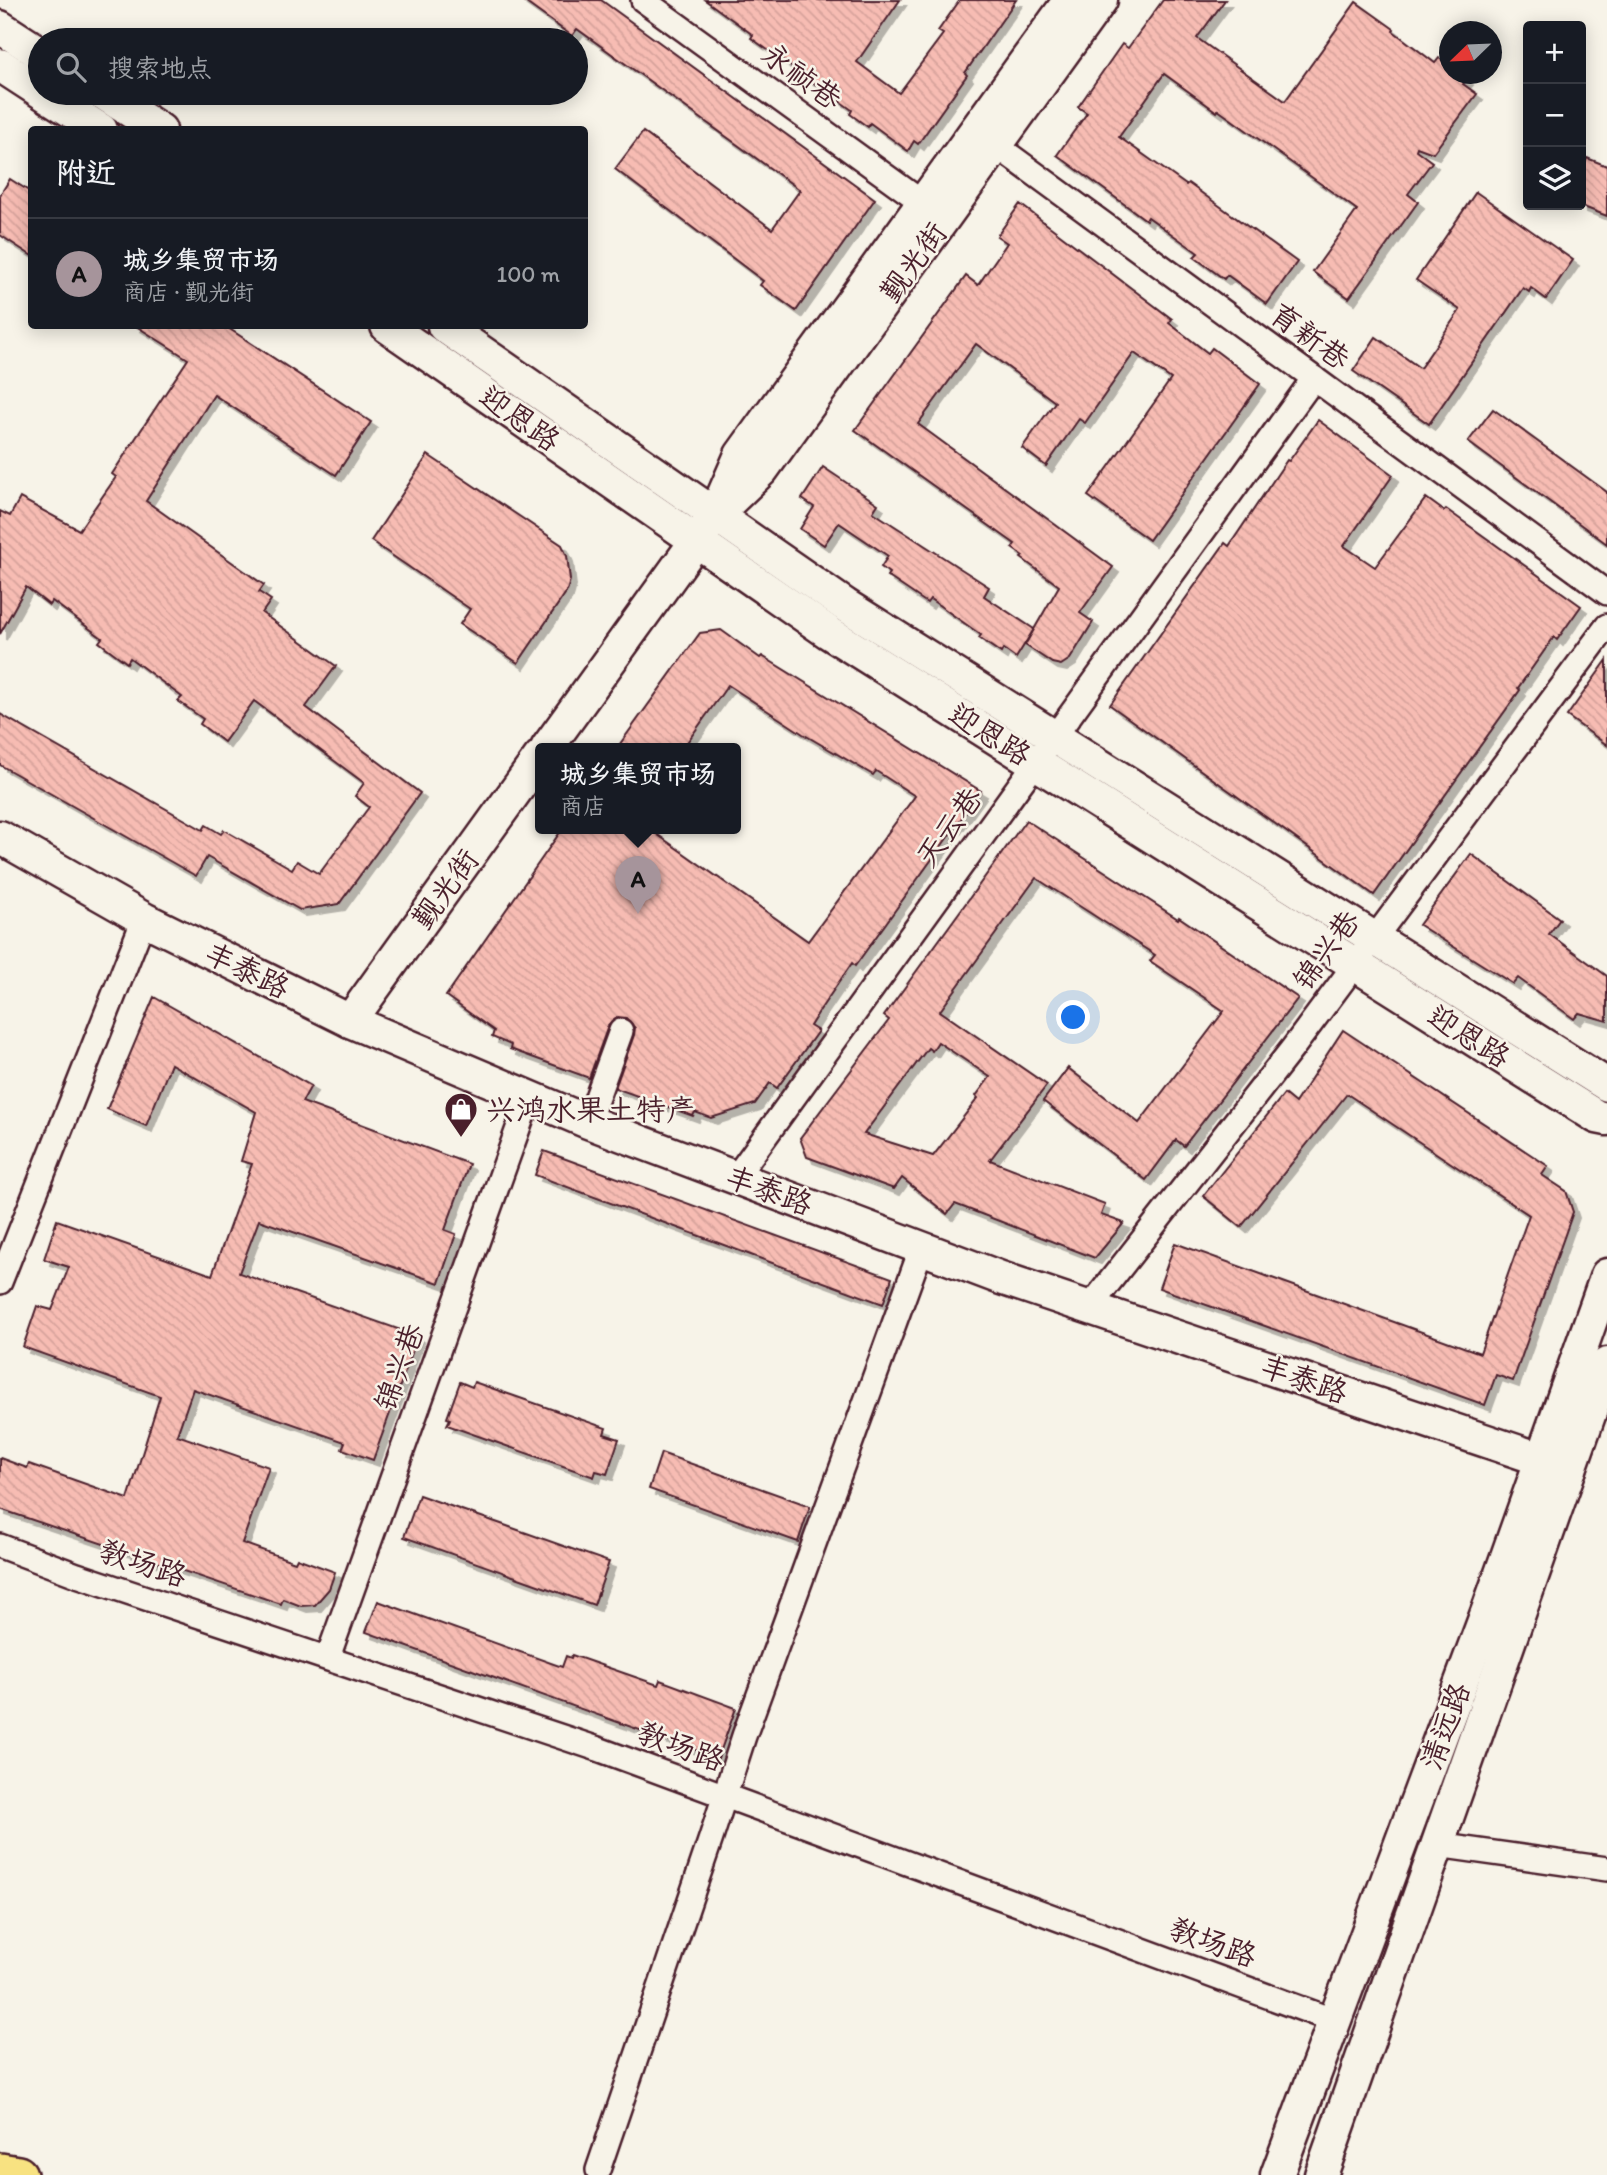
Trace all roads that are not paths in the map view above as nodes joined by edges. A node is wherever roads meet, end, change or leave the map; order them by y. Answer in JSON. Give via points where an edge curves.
{"nodes":[{"id":1,"x":643,"y":0,"type":"edge"},
{"id":2,"x":1069,"y":0,"type":"edge"},
{"id":3,"x":1101,"y":0,"type":"edge"},
{"id":4,"x":22,"y":41,"type":"edge"},
{"id":5,"x":2,"y":72,"type":"edge"},
{"id":6,"x":28,"y":85,"type":"edge"},
{"id":7,"x":62,"y":105,"type":"edge"},
{"id":8,"x":121,"y":105,"type":"edge"},
{"id":9,"x":95,"y":126,"type":"edge"},
{"id":10,"x":154,"y":126,"type":"edge"},
{"id":11,"x":986,"y":138,"type":"junction"},
{"id":12,"x":923,"y":203,"type":"junction"},
{"id":13,"x":391,"y":329,"type":"edge"},
{"id":14,"x":448,"y":329,"type":"edge"},
{"id":15,"x":1314,"y":378,"type":"junction"},
{"id":16,"x":715,"y":515,"type":"junction"},
{"id":17,"x":696,"y":541,"type":"junction"},
{"id":18,"x":1607,"y":593,"type":"edge"},
{"id":19,"x":1607,"y":626,"type":"edge"},
{"id":20,"x":1053,"y":736,"type":"junction"},
{"id":21,"x":551,"y":743,"type":"edge"},
{"id":22,"x":1034,"y":762,"type":"junction"},
{"id":23,"x":535,"y":764,"type":"edge"},
{"id":24,"x":0,"y":837,"type":"edge"},
{"id":25,"x":144,"y":919,"type":"junction"},
{"id":26,"x":1374,"y":938,"type":"junction"},
{"id":27,"x":1355,"y":964,"type":"junction"},
{"id":28,"x":350,"y":1021,"type":"junction"},
{"id":29,"x":621,"y":1031,"type":"dead end"},
{"id":30,"x":1607,"y":1085,"type":"edge"},
{"id":31,"x":529,"y":1098,"type":"junction"},
{"id":32,"x":1607,"y":1119,"type":"edge"},
{"id":33,"x":588,"y":1122,"type":"junction"},
{"id":34,"x":736,"y":1177,"type":"junction"},
{"id":35,"x":922,"y":1247,"type":"junction"},
{"id":36,"x":1607,"y":1275,"type":"edge"},
{"id":37,"x":0,"y":1282,"type":"edge"},
{"id":38,"x":1089,"y":1308,"type":"junction"},
{"id":39,"x":1607,"y":1364,"type":"edge"},
{"id":40,"x":1556,"y":1464,"type":"junction"},
{"id":41,"x":0,"y":1546,"type":"edge"},
{"id":42,"x":328,"y":1657,"type":"junction"},
{"id":43,"x":724,"y":1796,"type":"junction"},
{"id":44,"x":1437,"y":1845,"type":"junction"},
{"id":45,"x":1607,"y":1869,"type":"edge"},
{"id":46,"x":1335,"y":2021,"type":"junction"},
{"id":47,"x":598,"y":2170,"type":"dead end"},
{"id":48,"x":0,"y":2172,"type":"edge"},
{"id":49,"x":18,"y":2175,"type":"edge"},
{"id":50,"x":1278,"y":2175,"type":"edge"},
{"id":51,"x":1321,"y":2175,"type":"edge"}],
"edges":[{"from":1,"to":12,"type":"street","name":"永祯巷"},
{"from":2,"to":11,"type":"street","name":"觐光街"},
{"from":3,"to":11,"type":"street","name":"觐光街"},
{"from":4,"to":5,"type":"street"},
{"from":5,"to":6,"type":"street"},
{"from":7,"to":9,"type":"street"},
{"from":8,"to":10,"type":"street"},
{"from":11,"to":12,"type":"street","name":"觐光街"},
{"from":11,"to":15,"type":"street","name":"育新巷"},
{"from":11,"to":16,"type":"street","name":"觐光街","via":[[762,470]]},
{"from":12,"to":16,"type":"street","name":"觐光街","via":[[741,455]]},
{"from":13,"to":17,"type":"street","name":"迎恩路"},
{"from":14,"to":16,"type":"street","name":"迎恩路"},
{"from":15,"to":18,"type":"street","name":"育新巷"},
{"from":15,"to":20,"type":"street","name":"天云巷"},
{"from":16,"to":17,"type":"street","name":"觐光街"},
{"from":16,"to":20,"type":"street","name":"迎恩路","via":[[845,606]]},
{"from":17,"to":21,"type":"street","name":"觐光街"},
{"from":17,"to":22,"type":"street","name":"迎恩路","via":[[828,632]]},
{"from":19,"to":26,"type":"street","name":"锦兴巷"},
{"from":20,"to":22,"type":"street","name":"天云巷"},
{"from":20,"to":26,"type":"street","name":"迎恩路"},
{"from":22,"to":27,"type":"street","name":"迎恩路"},
{"from":22,"to":34,"type":"street","name":"天云巷"},
{"from":23,"to":28,"type":"street","name":"觐光街"},
{"from":24,"to":25,"type":"street","name":"丰泰路"},
{"from":25,"to":28,"type":"street","name":"丰泰路"},
{"from":25,"to":37,"type":"street"},
{"from":26,"to":27,"type":"street","name":"锦兴巷"},
{"from":26,"to":30,"type":"street","name":"迎恩路"},
{"from":27,"to":32,"type":"street","name":"迎恩路","via":[[1597,1117]]},
{"from":27,"to":38,"type":"street","name":"锦兴巷"},
{"from":28,"to":31,"type":"street","name":"丰泰路"},
{"from":29,"to":33,"type":"street"},
{"from":31,"to":33,"type":"street","name":"丰泰路"},
{"from":31,"to":42,"type":"street","name":"锦兴巷"},
{"from":33,"to":34,"type":"street","name":"丰泰路"},
{"from":34,"to":35,"type":"street","name":"丰泰路"},
{"from":35,"to":38,"type":"street","name":"丰泰路"},
{"from":35,"to":43,"type":"street"},
{"from":36,"to":40,"type":"street","name":"清远路"},
{"from":38,"to":40,"type":"street","name":"丰泰路"},
{"from":39,"to":40,"type":"street","name":"清远路"},
{"from":40,"to":44,"type":"street","name":"清远路"},
{"from":40,"to":46,"type":"street","name":"清远路","via":[[1488,1611]]},
{"from":41,"to":42,"type":"street","name":"教场路"},
{"from":42,"to":43,"type":"street","name":"教场路"},
{"from":43,"to":46,"type":"street","name":"教场路"},
{"from":43,"to":47,"type":"street"},
{"from":44,"to":45,"type":"street"},
{"from":44,"to":51,"type":"street","name":"清远路"},
{"from":46,"to":50,"type":"street","name":"清远路"},
{"from":48,"to":49,"type":"main road"}]}
